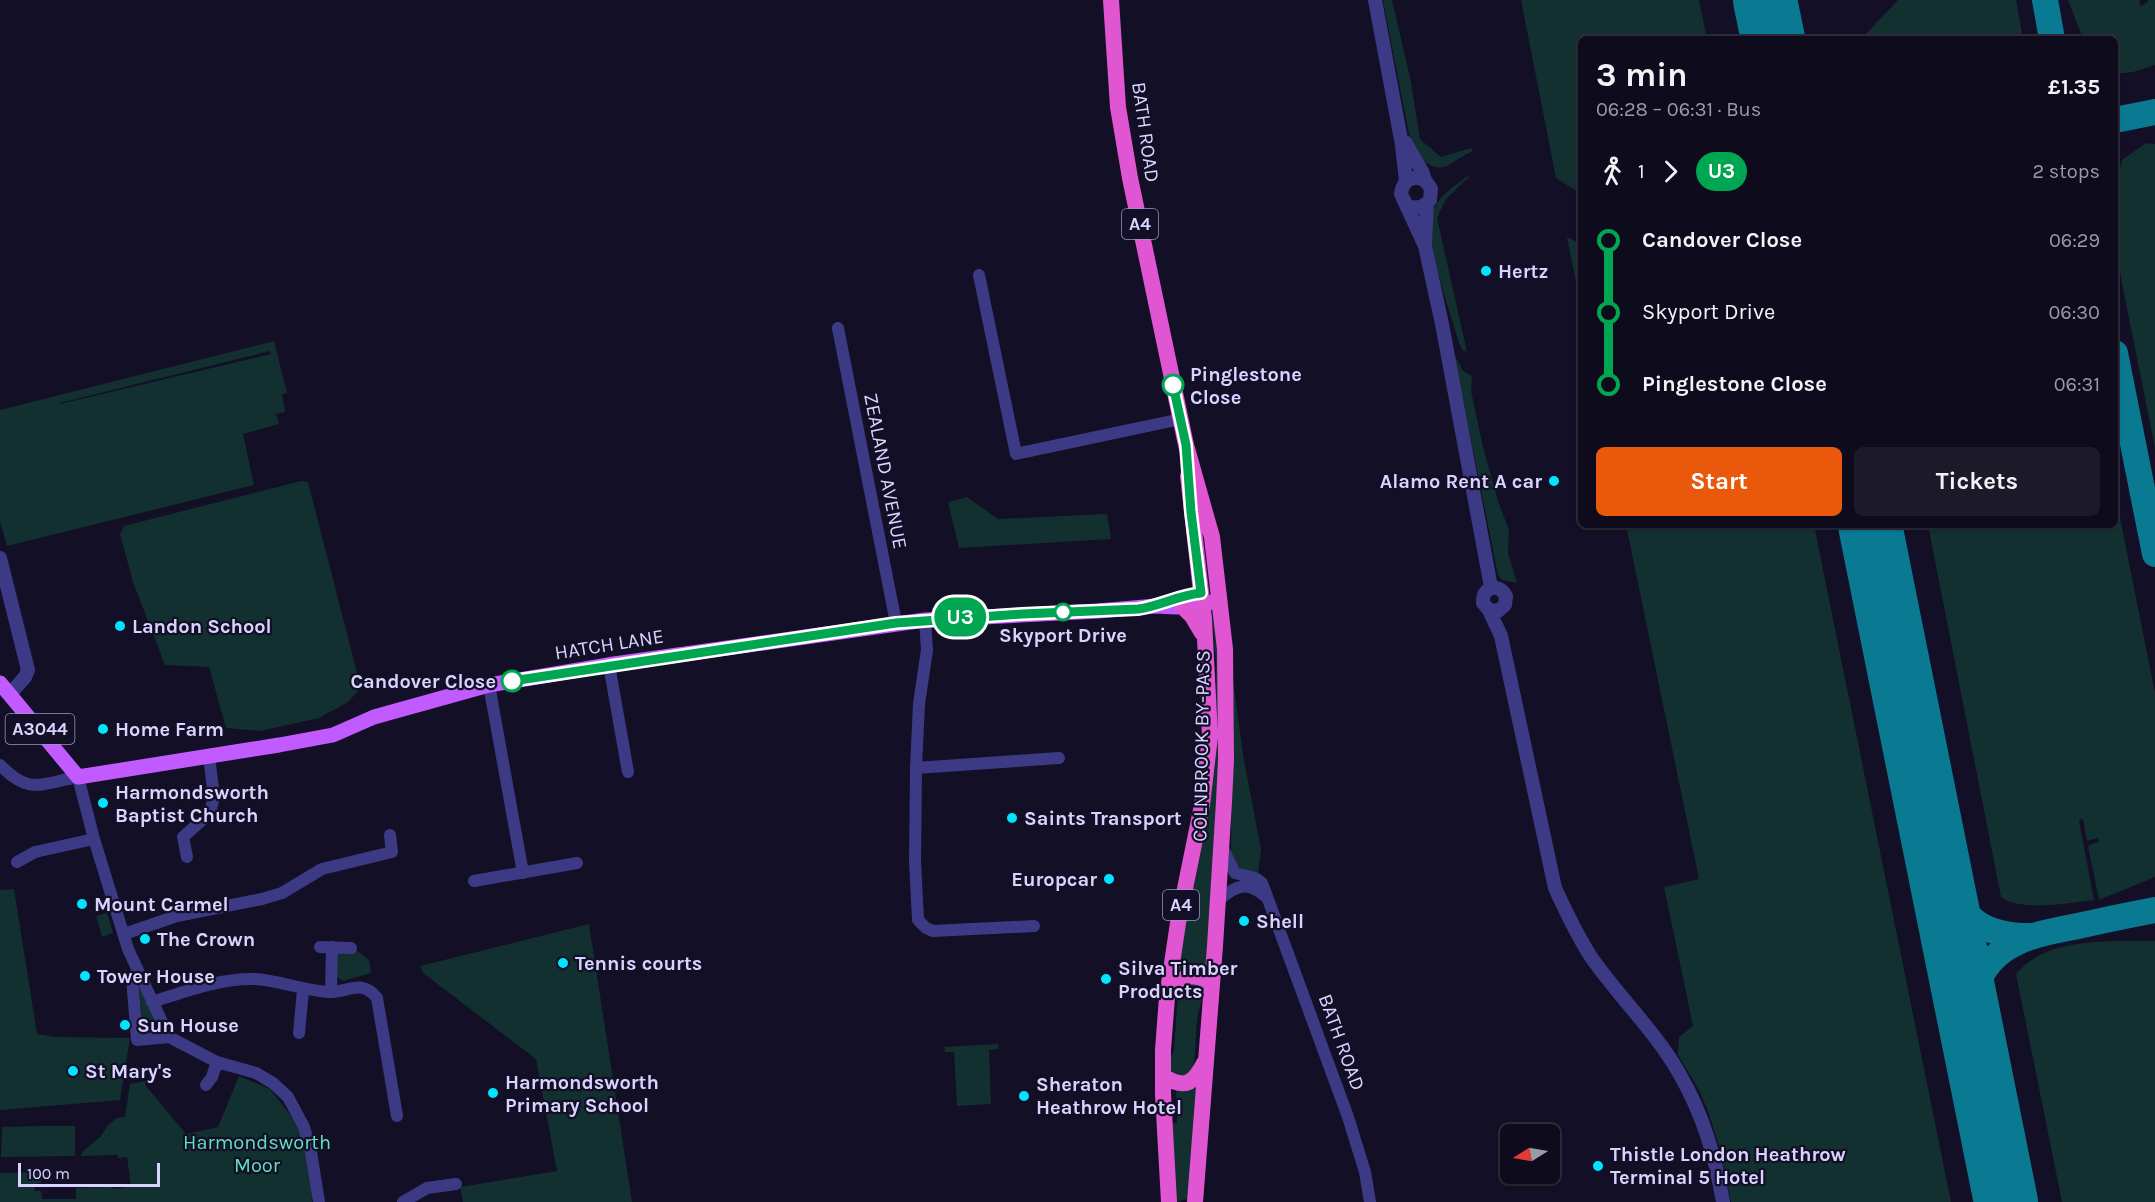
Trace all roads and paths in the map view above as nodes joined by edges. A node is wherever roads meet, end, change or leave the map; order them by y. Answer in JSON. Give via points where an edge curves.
{"nodes":[{"id":1,"x":1111,"y":0,"type":"edge"},
{"id":2,"x":1375,"y":0,"type":"edge"},
{"id":3,"x":1400,"y":129,"type":"junction"},
{"id":4,"x":1425,"y":180,"type":"junction"},
{"id":5,"x":1406,"y":181,"type":"junction"},
{"id":6,"x":1427,"y":203,"type":"junction"},
{"id":7,"x":1407,"y":205,"type":"junction"},
{"id":8,"x":1425,"y":246,"type":"junction"},
{"id":9,"x":979,"y":274,"type":"dead end"},
{"id":10,"x":838,"y":328,"type":"dead end"},
{"id":11,"x":1180,"y":419,"type":"junction"},
{"id":12,"x":1186,"y":445,"type":"junction"},
{"id":13,"x":0,"y":558,"type":"edge"},
{"id":14,"x":1491,"y":587,"type":"junction"},
{"id":15,"x":1220,"y":596,"type":"junction"},
{"id":16,"x":1202,"y":598,"type":"junction"},
{"id":17,"x":1156,"y":606,"type":"junction"},
{"id":18,"x":1182,"y":606,"type":"junction"},
{"id":19,"x":1495,"y":610,"type":"junction"},
{"id":20,"x":925,"y":620,"type":"junction"},
{"id":21,"x":896,"y":623,"type":"junction"},
{"id":22,"x":1205,"y":640,"type":"junction"},
{"id":23,"x":609,"y":665,"type":"junction"},
{"id":24,"x":489,"y":684,"type":"junction"},
{"id":25,"x":5,"y":688,"type":"edge"},
{"id":26,"x":209,"y":756,"type":"junction"},
{"id":27,"x":1059,"y":758,"type":"dead end"},
{"id":28,"x":0,"y":765,"type":"edge"},
{"id":29,"x":916,"y":768,"type":"junction"},
{"id":30,"x":628,"y":772,"type":"dead end"},
{"id":31,"x":78,"y":777,"type":"junction"},
{"id":32,"x":390,"y":834,"type":"dead end"},
{"id":33,"x":94,"y":839,"type":"junction"},
{"id":34,"x":1221,"y":842,"type":"junction"},
{"id":35,"x":187,"y":857,"type":"dead end"},
{"id":36,"x":16,"y":862,"type":"dead end"},
{"id":37,"x":577,"y":863,"type":"dead end"},
{"id":38,"x":523,"y":873,"type":"junction"},
{"id":39,"x":474,"y":881,"type":"dead end"},
{"id":40,"x":1267,"y":898,"type":"junction"},
{"id":41,"x":1218,"y":901,"type":"junction"},
{"id":42,"x":1034,"y":926,"type":"dead end"},
{"id":43,"x":124,"y":934,"type":"junction"},
{"id":44,"x":351,"y":948,"type":"dead end"},
{"id":45,"x":138,"y":971,"type":"junction"},
{"id":46,"x":1212,"y":983,"type":"junction"},
{"id":47,"x":303,"y":990,"type":"junction"},
{"id":48,"x":331,"y":992,"type":"junction"},
{"id":49,"x":1167,"y":997,"type":"junction"},
{"id":50,"x":152,"y":1002,"type":"junction"},
{"id":51,"x":299,"y":1033,"type":"dead end"},
{"id":52,"x":172,"y":1038,"type":"junction"},
{"id":53,"x":1206,"y":1058,"type":"junction"},
{"id":54,"x":217,"y":1062,"type":"junction"},
{"id":55,"x":1163,"y":1076,"type":"junction"},
{"id":56,"x":206,"y":1085,"type":"dead end"},
{"id":57,"x":397,"y":1116,"type":"dead end"},
{"id":58,"x":456,"y":1184,"type":"dead end"},
{"id":59,"x":319,"y":1202,"type":"edge"},
{"id":60,"x":403,"y":1202,"type":"edge"},
{"id":61,"x":1170,"y":1202,"type":"edge"},
{"id":62,"x":1195,"y":1202,"type":"edge"},
{"id":63,"x":1370,"y":1202,"type":"edge"},
{"id":64,"x":1723,"y":1202,"type":"edge"}],
"edges":[{"from":1,"to":11,"type":"highway","name":"BATH ROAD","number":"A4","via":[[1118,107]]},
{"from":2,"to":3,"type":"street"},
{"from":3,"to":4,"type":"street"},
{"from":3,"to":5,"type":"street"},
{"from":4,"to":5,"type":"street"},
{"from":4,"to":6,"type":"street","via":[[1431,189]]},
{"from":5,"to":7,"type":"street","via":[[1401,194]]},
{"from":6,"to":7,"type":"street","via":[[1417,208]]},
{"from":6,"to":8,"type":"street"},
{"from":7,"to":8,"type":"street"},
{"from":8,"to":14,"type":"street"},
{"from":9,"to":11,"type":"street","via":[[1016,454]]},
{"from":10,"to":21,"type":"street","name":"ZEALAND AVENUE"},
{"from":11,"to":12,"type":"highway","name":"BATH ROAD","number":"A4"},
{"from":12,"to":15,"type":"highway","name":"COLNBROOK BY-PASS","number":"A4","via":[[1210,524]]},
{"from":12,"to":16,"type":"highway","name":"COLNBROOK BY-PASS","number":"A4"},
{"from":13,"to":25,"type":"street","via":[[28,670],[25,677]]},
{"from":14,"to":19,"type":"street","via":[[1482,598],[1485,607]]},
{"from":14,"to":19,"type":"street","via":[[1500,588],[1506,596],[1505,605]]},
{"from":15,"to":16,"type":"main road","name":"HATCH LANE"},
{"from":15,"to":34,"type":"highway","name":"COLNBROOK BY-PASS","number":"A4","via":[[1227,679]]},
{"from":16,"to":17,"type":"main road","name":"HATCH LANE","via":[[1189,594]]},
{"from":16,"to":18,"type":"main road","name":"HATCH LANE"},
{"from":16,"to":22,"type":"highway","name":"COLNBROOK BY-PASS","number":"A4"},
{"from":17,"to":18,"type":"main road","name":"HATCH LANE"},
{"from":17,"to":20,"type":"main road","name":"HATCH LANE"},
{"from":18,"to":22,"type":"highway","via":[[1197,622]]},
{"from":19,"to":64,"type":"street","via":[[1555,888],[1592,958],[1679,1072],[1702,1117]]},
{"from":20,"to":21,"type":"main road","name":"HATCH LANE"},
{"from":20,"to":29,"type":"street","via":[[927,650]]},
{"from":21,"to":23,"type":"main road","name":"HATCH LANE"},
{"from":22,"to":49,"type":"highway","name":"COLNBROOK BY-PASS","number":"A4","via":[[1210,736],[1207,768]]},
{"from":23,"to":24,"type":"main road","name":"HATCH LANE"},
{"from":23,"to":30,"type":"street"},
{"from":24,"to":26,"type":"main road","name":"HATCH LANE","via":[[374,717],[333,735]]},
{"from":24,"to":38,"type":"street"},
{"from":25,"to":31,"type":"main road","number":"A3044"},
{"from":26,"to":31,"type":"main road","name":"HATCH LANE"},
{"from":26,"to":35,"type":"street","via":[[214,797],[210,813],[183,837]]},
{"from":27,"to":29,"type":"street"},
{"from":28,"to":31,"type":"street","via":[[21,782],[39,785]]},
{"from":29,"to":42,"type":"street","via":[[918,920],[933,931]]},
{"from":31,"to":33,"type":"street"},
{"from":32,"to":43,"type":"street","via":[[392,852],[322,869],[282,893],[177,916]]},
{"from":33,"to":36,"type":"street","via":[[35,852]]},
{"from":33,"to":43,"type":"street"},
{"from":34,"to":40,"type":"street","name":"BATH ROAD","via":[[1233,871],[1258,879]]},
{"from":34,"to":41,"type":"highway","name":"COLNBROOK BY-PASS","number":"A4"},
{"from":37,"to":38,"type":"street"},
{"from":38,"to":39,"type":"street"},
{"from":40,"to":41,"type":"street","via":[[1253,888],[1241,886]]},
{"from":40,"to":63,"type":"street","name":"BATH ROAD","via":[[1348,1117]]},
{"from":41,"to":46,"type":"highway","name":"COLNBROOK BY-PASS","number":"A4"},
{"from":43,"to":45,"type":"street"},
{"from":44,"to":48,"type":"street","via":[[326,947]]},
{"from":45,"to":50,"type":"street"},
{"from":45,"to":52,"type":"street","via":[[132,978],[137,1040]]},
{"from":46,"to":49,"type":"highway","via":[[1200,977],[1185,977]]},
{"from":46,"to":53,"type":"highway","name":"COLNBROOK BY-PASS","number":"A4"},
{"from":47,"to":48,"type":"street"},
{"from":47,"to":50,"type":"street","via":[[256,979],[231,980]]},
{"from":47,"to":51,"type":"street"},
{"from":48,"to":57,"type":"street","via":[[361,987],[370,989],[377,998]]},
{"from":49,"to":55,"type":"highway","name":"COLNBROOK BY-PASS","number":"A4"},
{"from":50,"to":52,"type":"street"},
{"from":52,"to":54,"type":"street"},
{"from":53,"to":55,"type":"highway","via":[[1197,1076],[1188,1082],[1178,1084]]},
{"from":53,"to":62,"type":"highway","name":"COLNBROOK BY-PASS","number":"A4"},
{"from":54,"to":56,"type":"street"},
{"from":54,"to":59,"type":"street","via":[[256,1073],[288,1097],[304,1127]]},
{"from":55,"to":61,"type":"highway","name":"COLNBROOK BY-PASS","number":"A4"},
{"from":58,"to":60,"type":"street","via":[[427,1188]]}]}
